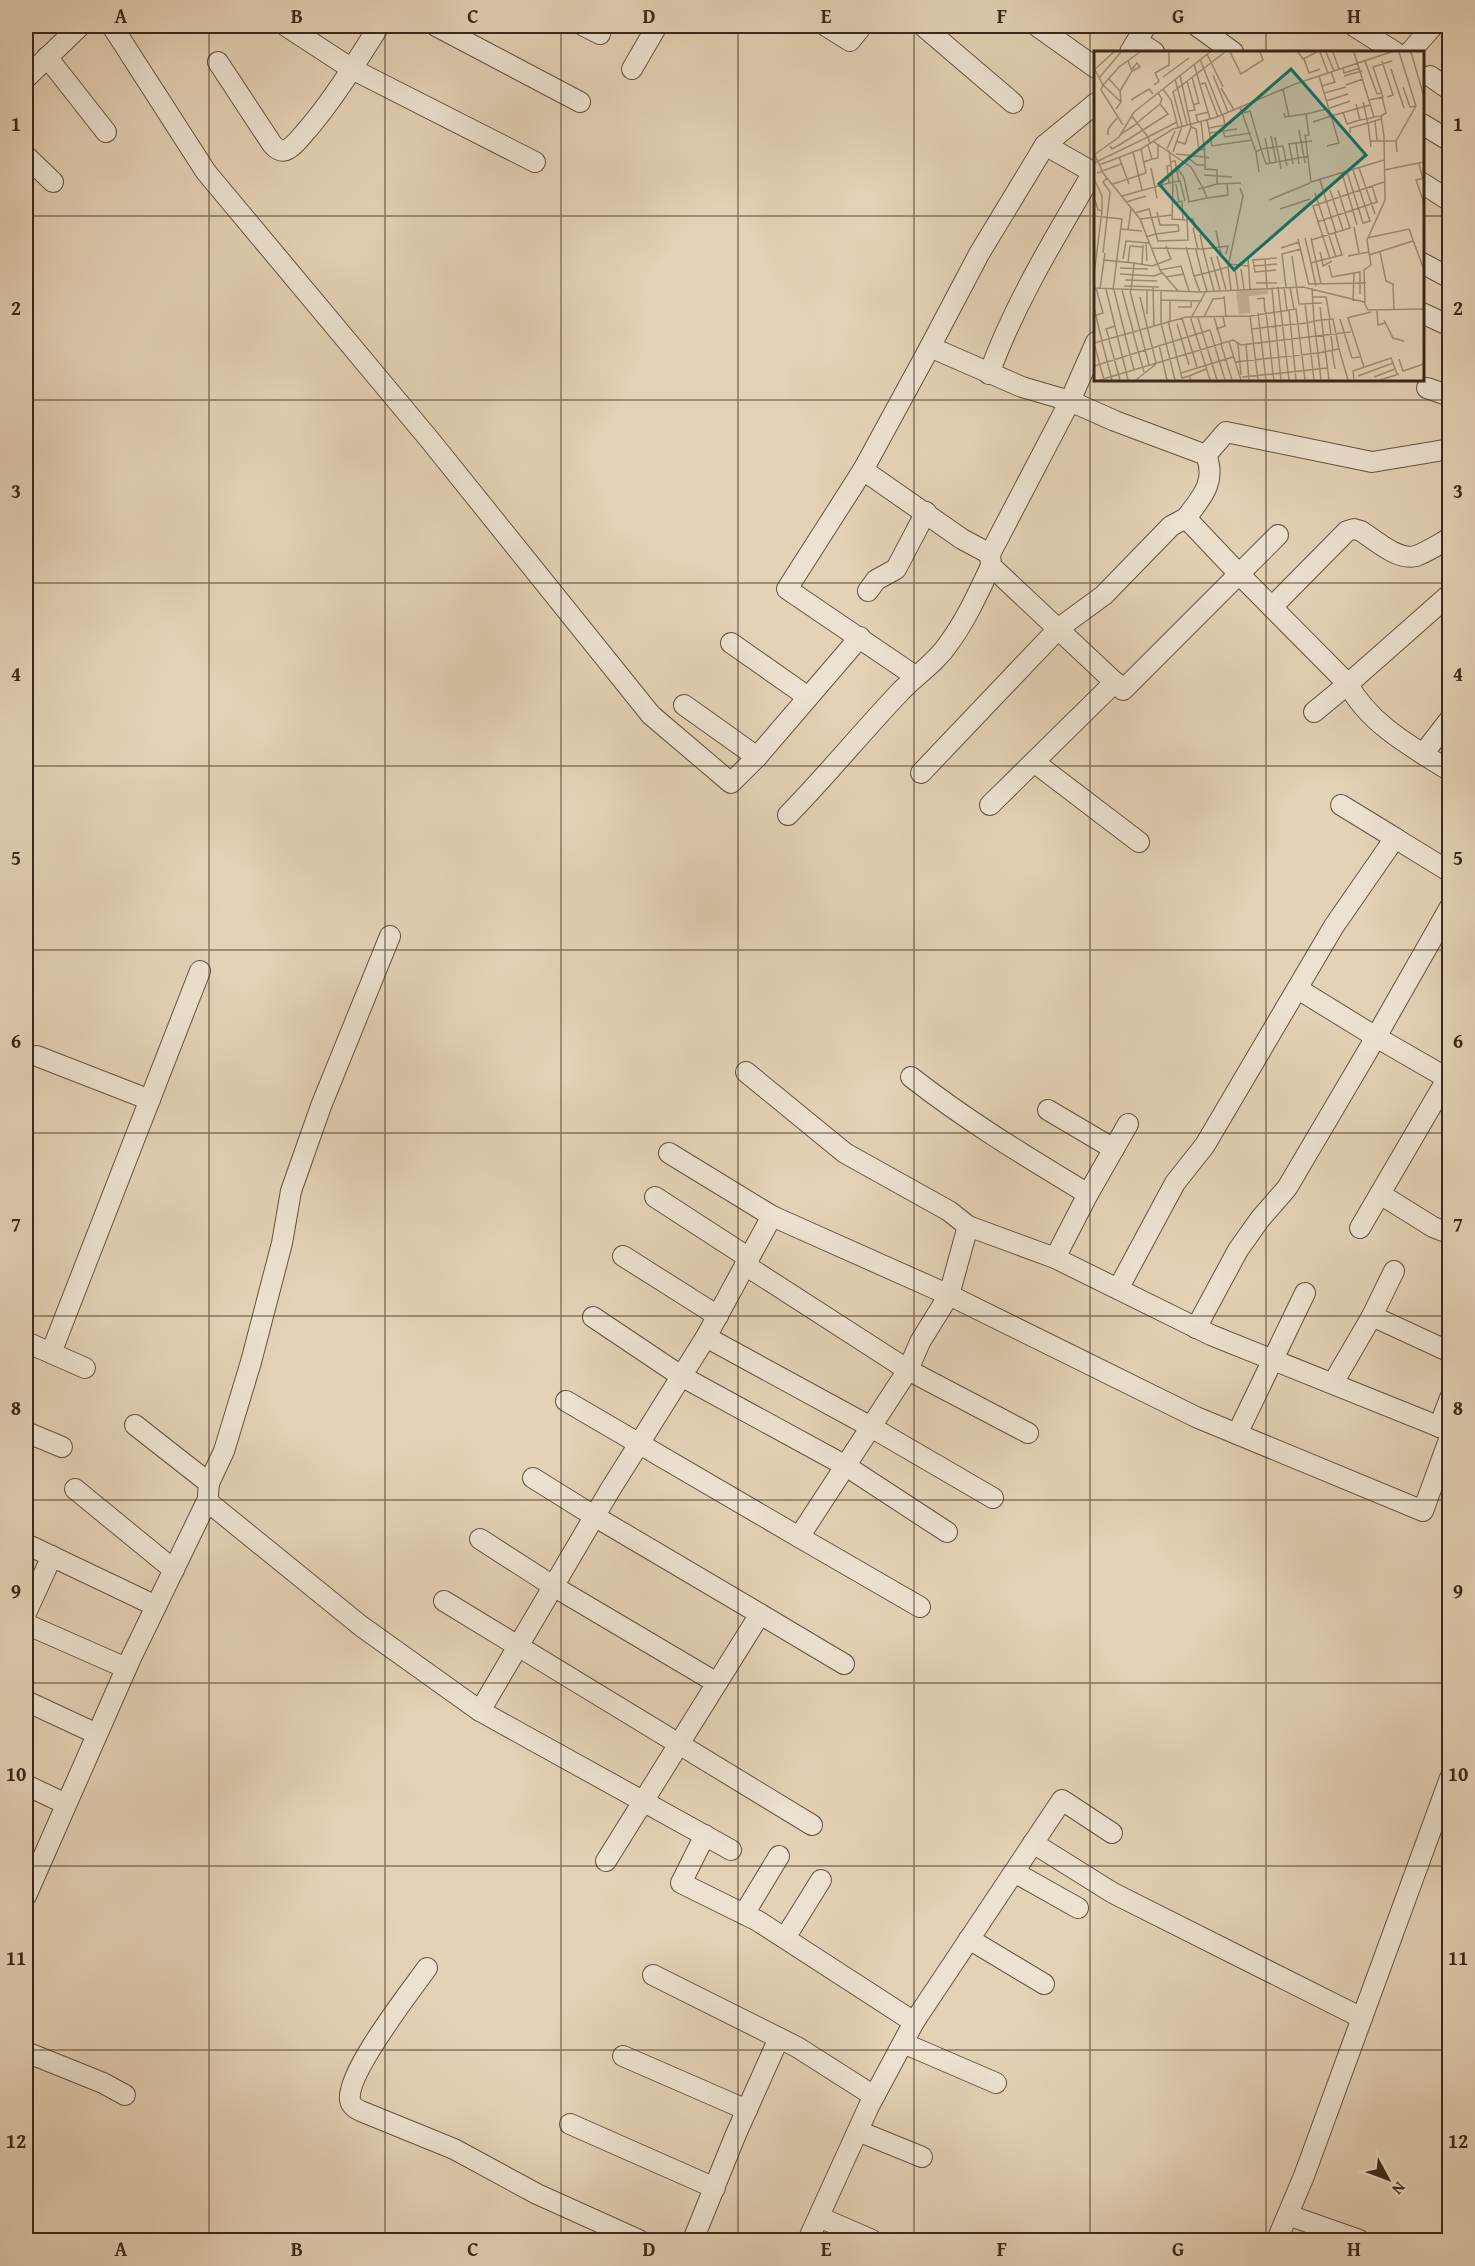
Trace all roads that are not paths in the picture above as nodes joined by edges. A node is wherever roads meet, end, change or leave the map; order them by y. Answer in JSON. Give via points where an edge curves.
{"nodes":[{"id":1,"x":80,"y":26,"type":"edge"},
{"id":2,"x":112,"y":26,"type":"edge"},
{"id":3,"x":379,"y":26,"type":"edge"},
{"id":4,"x":436,"y":26,"type":"edge"},
{"id":5,"x":657,"y":26,"type":"edge"},
{"id":6,"x":826,"y":26,"type":"edge"},
{"id":7,"x":862,"y":26,"type":"edge"},
{"id":8,"x":923,"y":26,"type":"edge"},
{"id":9,"x":1037,"y":26,"type":"edge"},
{"id":10,"x":1197,"y":26,"type":"edge"},
{"id":11,"x":1354,"y":26,"type":"edge"},
{"id":12,"x":1432,"y":26,"type":"edge"},
{"id":13,"x":291,"y":27,"type":"edge"},
{"id":14,"x":1138,"y":40,"type":"edge"},
{"id":15,"x":1153,"y":51,"type":"edge"},
{"id":16,"x":1232,"y":51,"type":"edge"},
{"id":17,"x":1393,"y":51,"type":"edge"},
{"id":18,"x":1411,"y":51,"type":"edge"},
{"id":19,"x":47,"y":57,"type":"junction"},
{"id":20,"x":218,"y":62,"type":"dead end"},
{"id":21,"x":1094,"y":67,"type":"edge"},
{"id":22,"x":352,"y":69,"type":"junction"},
{"id":23,"x":632,"y":69,"type":"dead end"},
{"id":24,"x":26,"y":78,"type":"edge"},
{"id":25,"x":1425,"y":78,"type":"edge"},
{"id":26,"x":1449,"y":90,"type":"edge"},
{"id":27,"x":580,"y":102,"type":"dead end"},
{"id":28,"x":1013,"y":103,"type":"dead end"},
{"id":29,"x":1094,"y":106,"type":"edge"},
{"id":30,"x":1424,"y":125,"type":"edge"},
{"id":31,"x":106,"y":132,"type":"dead end"},
{"id":32,"x":1449,"y":141,"type":"edge"},
{"id":33,"x":1044,"y":145,"type":"junction"},
{"id":34,"x":26,"y":156,"type":"edge"},
{"id":35,"x":535,"y":162,"type":"dead end"},
{"id":36,"x":1094,"y":173,"type":"edge"},
{"id":37,"x":52,"y":182,"type":"dead end"},
{"id":38,"x":1424,"y":184,"type":"edge"},
{"id":39,"x":1449,"y":201,"type":"edge"},
{"id":40,"x":1424,"y":264,"type":"edge"},
{"id":41,"x":1449,"y":278,"type":"edge"},
{"id":42,"x":1424,"y":314,"type":"edge"},
{"id":43,"x":1449,"y":326,"type":"edge"},
{"id":44,"x":1094,"y":344,"type":"edge"},
{"id":45,"x":930,"y":347,"type":"junction"},
{"id":46,"x":989,"y":374,"type":"junction"},
{"id":47,"x":1427,"y":388,"type":"dead end"},
{"id":48,"x":1449,"y":396,"type":"edge"},
{"id":49,"x":1070,"y":401,"type":"junction"},
{"id":50,"x":1449,"y":449,"type":"edge"},
{"id":51,"x":1206,"y":455,"type":"junction"},
{"id":52,"x":863,"y":470,"type":"junction"},
{"id":53,"x":926,"y":512,"type":"junction"},
{"id":54,"x":1186,"y":518,"type":"junction"},
{"id":55,"x":1278,"y":535,"type":"dead end"},
{"id":56,"x":1449,"y":538,"type":"edge"},
{"id":57,"x":990,"y":560,"type":"junction"},
{"id":58,"x":1239,"y":573,"type":"junction"},
{"id":59,"x":868,"y":591,"type":"dead end"},
{"id":60,"x":1449,"y":594,"type":"edge"},
{"id":61,"x":1272,"y":606,"type":"junction"},
{"id":62,"x":1059,"y":628,"type":"junction"},
{"id":63,"x":860,"y":637,"type":"junction"},
{"id":64,"x":731,"y":644,"type":"dead end"},
{"id":65,"x":915,"y":676,"type":"junction"},
{"id":66,"x":1115,"y":682,"type":"junction"},
{"id":67,"x":1348,"y":684,"type":"junction"},
{"id":68,"x":808,"y":697,"type":"junction"},
{"id":69,"x":684,"y":705,"type":"dead end"},
{"id":70,"x":1314,"y":712,"type":"dead end"},
{"id":71,"x":1449,"y":719,"type":"edge"},
{"id":72,"x":1423,"y":754,"type":"junction"},
{"id":73,"x":757,"y":757,"type":"junction"},
{"id":74,"x":1034,"y":762,"type":"junction"},
{"id":75,"x":1449,"y":771,"type":"edge"},
{"id":76,"x":921,"y":773,"type":"dead end"},
{"id":77,"x":990,"y":805,"type":"dead end"},
{"id":78,"x":1341,"y":805,"type":"dead end"},
{"id":79,"x":788,"y":815,"type":"dead end"},
{"id":80,"x":1395,"y":838,"type":"junction"},
{"id":81,"x":1139,"y":842,"type":"dead end"},
{"id":82,"x":1449,"y":872,"type":"edge"},
{"id":83,"x":1449,"y":907,"type":"edge"},
{"id":84,"x":390,"y":936,"type":"dead end"},
{"id":85,"x":200,"y":971,"type":"dead end"},
{"id":86,"x":1298,"y":989,"type":"junction"},
{"id":87,"x":1376,"y":1037,"type":"junction"},
{"id":88,"x":36,"y":1056,"type":"dead end"},
{"id":89,"x":746,"y":1072,"type":"dead end"},
{"id":90,"x":1448,"y":1076,"type":"edge"},
{"id":91,"x":911,"y":1077,"type":"dead end"},
{"id":92,"x":150,"y":1100,"type":"junction"},
{"id":93,"x":1048,"y":1110,"type":"dead end"},
{"id":94,"x":1128,"y":1124,"type":"dead end"},
{"id":95,"x":1114,"y":1149,"type":"junction"},
{"id":96,"x":669,"y":1153,"type":"dead end"},
{"id":97,"x":1088,"y":1194,"type":"junction"},
{"id":98,"x":1380,"y":1194,"type":"junction"},
{"id":99,"x":655,"y":1197,"type":"dead end"},
{"id":100,"x":772,"y":1216,"type":"junction"},
{"id":101,"x":968,"y":1226,"type":"junction"},
{"id":102,"x":1360,"y":1228,"type":"dead end"},
{"id":103,"x":1449,"y":1228,"type":"edge"},
{"id":104,"x":623,"y":1256,"type":"dead end"},
{"id":105,"x":1055,"y":1258,"type":"junction"},
{"id":106,"x":747,"y":1261,"type":"junction"},
{"id":107,"x":1394,"y":1271,"type":"dead end"},
{"id":108,"x":1118,"y":1288,"type":"junction"},
{"id":109,"x":1305,"y":1293,"type":"dead end"},
{"id":110,"x":949,"y":1295,"type":"junction"},
{"id":111,"x":717,"y":1316,"type":"junction"},
{"id":112,"x":1372,"y":1316,"type":"junction"},
{"id":113,"x":593,"y":1317,"type":"dead end"},
{"id":114,"x":1197,"y":1328,"type":"junction"},
{"id":115,"x":706,"y":1337,"type":"junction"},
{"id":116,"x":26,"y":1342,"type":"edge"},
{"id":117,"x":1449,"y":1352,"type":"edge"},
{"id":118,"x":51,"y":1353,"type":"junction"},
{"id":119,"x":1273,"y":1360,"type":"junction"},
{"id":120,"x":85,"y":1368,"type":"dead end"},
{"id":121,"x":908,"y":1370,"type":"junction"},
{"id":122,"x":681,"y":1376,"type":"junction"},
{"id":123,"x":1333,"y":1383,"type":"junction"},
{"id":124,"x":1449,"y":1398,"type":"edge"},
{"id":125,"x":566,"y":1401,"type":"dead end"},
{"id":126,"x":135,"y":1425,"type":"dead end"},
{"id":127,"x":871,"y":1427,"type":"junction"},
{"id":128,"x":26,"y":1432,"type":"edge"},
{"id":129,"x":1446,"y":1432,"type":"edge"},
{"id":130,"x":1028,"y":1433,"type":"dead end"},
{"id":131,"x":1238,"y":1434,"type":"junction"},
{"id":132,"x":639,"y":1444,"type":"junction"},
{"id":133,"x":62,"y":1447,"type":"dead end"},
{"id":134,"x":846,"y":1466,"type":"junction"},
{"id":135,"x":533,"y":1478,"type":"dead end"},
{"id":136,"x":75,"y":1489,"type":"dead end"},
{"id":137,"x":208,"y":1492,"type":"junction"},
{"id":138,"x":993,"y":1498,"type":"dead end"},
{"id":139,"x":594,"y":1516,"type":"junction"},
{"id":140,"x":947,"y":1532,"type":"dead end"},
{"id":141,"x":799,"y":1537,"type":"junction"},
{"id":142,"x":480,"y":1539,"type":"dead end"},
{"id":143,"x":26,"y":1544,"type":"edge"},
{"id":144,"x":52,"y":1556,"type":"junction"},
{"id":145,"x":174,"y":1570,"type":"junction"},
{"id":146,"x":553,"y":1586,"type":"junction"},
{"id":147,"x":444,"y":1601,"type":"dead end"},
{"id":148,"x":156,"y":1606,"type":"junction"},
{"id":149,"x":920,"y":1607,"type":"dead end"},
{"id":150,"x":26,"y":1613,"type":"edge"},
{"id":151,"x":760,"y":1614,"type":"junction"},
{"id":152,"x":26,"y":1624,"type":"edge"},
{"id":153,"x":517,"y":1647,"type":"junction"},
{"id":154,"x":844,"y":1664,"type":"dead end"},
{"id":155,"x":126,"y":1668,"type":"junction"},
{"id":156,"x":717,"y":1683,"type":"junction"},
{"id":157,"x":26,"y":1701,"type":"edge"},
{"id":158,"x":480,"y":1711,"type":"junction"},
{"id":159,"x":97,"y":1734,"type":"junction"},
{"id":160,"x":679,"y":1745,"type":"junction"},
{"id":161,"x":1449,"y":1778,"type":"edge"},
{"id":162,"x":26,"y":1785,"type":"edge"},
{"id":163,"x":642,"y":1800,"type":"junction"},
{"id":164,"x":66,"y":1804,"type":"junction"},
{"id":165,"x":812,"y":1825,"type":"dead end"},
{"id":166,"x":1112,"y":1833,"type":"dead end"},
{"id":167,"x":705,"y":1835,"type":"junction"},
{"id":168,"x":1033,"y":1843,"type":"junction"},
{"id":169,"x":731,"y":1850,"type":"dead end"},
{"id":170,"x":779,"y":1856,"type":"dead end"},
{"id":171,"x":606,"y":1861,"type":"dead end"},
{"id":172,"x":1014,"y":1872,"type":"junction"},
{"id":173,"x":30,"y":1875,"type":"edge"},
{"id":174,"x":821,"y":1880,"type":"dead end"},
{"id":175,"x":26,"y":1896,"type":"edge"},
{"id":176,"x":1078,"y":1908,"type":"dead end"},
{"id":177,"x":744,"y":1914,"type":"junction"},
{"id":178,"x":784,"y":1938,"type":"junction"},
{"id":179,"x":969,"y":1940,"type":"junction"},
{"id":180,"x":427,"y":1968,"type":"dead end"},
{"id":181,"x":653,"y":1975,"type":"dead end"},
{"id":182,"x":1044,"y":1984,"type":"dead end"},
{"id":183,"x":1362,"y":2018,"type":"junction"},
{"id":184,"x":914,"y":2022,"type":"junction"},
{"id":185,"x":779,"y":2038,"type":"junction"},
{"id":186,"x":903,"y":2043,"type":"junction"},
{"id":187,"x":26,"y":2052,"type":"edge"},
{"id":188,"x":622,"y":2056,"type":"dead end"},
{"id":189,"x":996,"y":2083,"type":"dead end"},
{"id":190,"x":125,"y":2095,"type":"dead end"},
{"id":191,"x":874,"y":2096,"type":"junction"},
{"id":192,"x":747,"y":2110,"type":"junction"},
{"id":193,"x":570,"y":2124,"type":"dead end"},
{"id":194,"x":858,"y":2131,"type":"junction"},
{"id":195,"x":922,"y":2157,"type":"dead end"},
{"id":196,"x":715,"y":2188,"type":"junction"},
{"id":197,"x":1288,"y":2215,"type":"junction"},
{"id":198,"x":819,"y":2217,"type":"junction"},
{"id":199,"x":639,"y":2241,"type":"edge"},
{"id":200,"x":693,"y":2241,"type":"edge"},
{"id":201,"x":808,"y":2241,"type":"edge"},
{"id":202,"x":872,"y":2241,"type":"edge"},
{"id":203,"x":1277,"y":2241,"type":"edge"},
{"id":204,"x":1359,"y":2241,"type":"edge"}],
"edges":[{"from":1,"to":19,"type":"street"},
{"from":2,"to":73,"type":"street","via":[[206,172],[429,439],[651,715],[731,783]]},
{"from":3,"to":22,"type":"street"},
{"from":4,"to":27,"type":"street"},
{"from":5,"to":23,"type":"street"},
{"from":6,"to":7,"type":"street","via":[[850,41]]},
{"from":8,"to":28,"type":"street"},
{"from":9,"to":21,"type":"street"},
{"from":10,"to":16,"type":"street"},
{"from":11,"to":17,"type":"street"},
{"from":12,"to":18,"type":"street"},
{"from":13,"to":22,"type":"street"},
{"from":14,"to":15,"type":"street"},
{"from":19,"to":24,"type":"street"},
{"from":19,"to":31,"type":"street"},
{"from":20,"to":22,"type":"street","via":[[272,144],[280,150],[296,142]]},
{"from":22,"to":35,"type":"street"},
{"from":25,"to":26,"type":"street"},
{"from":29,"to":33,"type":"street"},
{"from":30,"to":32,"type":"street"},
{"from":33,"to":36,"type":"street"},
{"from":33,"to":45,"type":"street","via":[[979,254]]},
{"from":34,"to":37,"type":"street"},
{"from":36,"to":46,"type":"street","via":[[1021,298]]},
{"from":38,"to":39,"type":"street"},
{"from":40,"to":41,"type":"street"},
{"from":42,"to":43,"type":"street"},
{"from":44,"to":49,"type":"street"},
{"from":45,"to":46,"type":"street"},
{"from":45,"to":52,"type":"street"},
{"from":46,"to":49,"type":"street"},
{"from":47,"to":48,"type":"street"},
{"from":49,"to":51,"type":"street"},
{"from":49,"to":57,"type":"street"},
{"from":50,"to":51,"type":"street","via":[[1372,462],[1226,432]]},
{"from":51,"to":54,"type":"street","via":[[1210,465],[1208,489]]},
{"from":52,"to":53,"type":"street"},
{"from":52,"to":63,"type":"street","via":[[787,589]]},
{"from":53,"to":57,"type":"street"},
{"from":53,"to":59,"type":"street","via":[[896,569],[876,580]]},
{"from":54,"to":58,"type":"street"},
{"from":54,"to":62,"type":"street","via":[[1171,526],[1104,595]]},
{"from":55,"to":58,"type":"street"},
{"from":56,"to":61,"type":"street","via":[[1407,557],[1361,531],[1347,531]]},
{"from":57,"to":62,"type":"street"},
{"from":57,"to":65,"type":"street","via":[[970,610],[949,644]]},
{"from":58,"to":61,"type":"street"},
{"from":58,"to":66,"type":"street","via":[[1123,690]]},
{"from":60,"to":67,"type":"street"},
{"from":61,"to":67,"type":"street"},
{"from":62,"to":66,"type":"street"},
{"from":62,"to":76,"type":"street"},
{"from":63,"to":65,"type":"street"},
{"from":63,"to":68,"type":"street"},
{"from":64,"to":68,"type":"street"},
{"from":65,"to":79,"type":"street"},
{"from":66,"to":74,"type":"street"},
{"from":67,"to":70,"type":"street"},
{"from":67,"to":72,"type":"street","via":[[1358,702],[1395,736]]},
{"from":68,"to":73,"type":"street"},
{"from":69,"to":73,"type":"street"},
{"from":71,"to":72,"type":"street"},
{"from":72,"to":75,"type":"street"},
{"from":74,"to":77,"type":"street"},
{"from":74,"to":81,"type":"street"},
{"from":78,"to":80,"type":"street"},
{"from":80,"to":82,"type":"street"},
{"from":80,"to":86,"type":"street","via":[[1334,926]]},
{"from":83,"to":87,"type":"street"},
{"from":84,"to":137,"type":"street","via":[[291,1191],[251,1362]]},
{"from":85,"to":92,"type":"street"},
{"from":86,"to":87,"type":"street"},
{"from":86,"to":108,"type":"street","via":[[1205,1145],[1175,1183]]},
{"from":87,"to":90,"type":"street"},
{"from":87,"to":114,"type":"street","via":[[1287,1188],[1238,1250]]},
{"from":88,"to":92,"type":"street"},
{"from":89,"to":101,"type":"street","via":[[845,1153],[949,1210]]},
{"from":90,"to":98,"type":"street"},
{"from":91,"to":97,"type":"street","via":[[1008,1146]]},
{"from":92,"to":118,"type":"street"},
{"from":93,"to":95,"type":"street"},
{"from":94,"to":95,"type":"street"},
{"from":95,"to":97,"type":"street"},
{"from":96,"to":100,"type":"street"},
{"from":97,"to":105,"type":"street"},
{"from":98,"to":102,"type":"street"},
{"from":98,"to":103,"type":"street","via":[[1432,1227],[1443,1231]]},
{"from":99,"to":106,"type":"street"},
{"from":100,"to":106,"type":"street"},
{"from":100,"to":110,"type":"street"},
{"from":101,"to":105,"type":"street"},
{"from":101,"to":110,"type":"street"},
{"from":104,"to":111,"type":"street"},
{"from":105,"to":108,"type":"street"},
{"from":106,"to":111,"type":"street"},
{"from":106,"to":121,"type":"street"},
{"from":107,"to":112,"type":"street"},
{"from":108,"to":114,"type":"street"},
{"from":109,"to":119,"type":"street"},
{"from":110,"to":121,"type":"street"},
{"from":110,"to":131,"type":"street"},
{"from":111,"to":115,"type":"street"},
{"from":112,"to":117,"type":"street"},
{"from":112,"to":123,"type":"street"},
{"from":113,"to":122,"type":"street"},
{"from":114,"to":119,"type":"street"},
{"from":115,"to":122,"type":"street"},
{"from":115,"to":127,"type":"street"},
{"from":116,"to":118,"type":"street"},
{"from":118,"to":120,"type":"street"},
{"from":119,"to":123,"type":"street"},
{"from":119,"to":131,"type":"street"},
{"from":121,"to":127,"type":"street"},
{"from":121,"to":130,"type":"street"},
{"from":122,"to":132,"type":"street"},
{"from":122,"to":134,"type":"street"},
{"from":123,"to":129,"type":"street"},
{"from":124,"to":129,"type":"street"},
{"from":125,"to":132,"type":"street"},
{"from":126,"to":137,"type":"street"},
{"from":127,"to":134,"type":"street"},
{"from":127,"to":138,"type":"street"},
{"from":128,"to":133,"type":"street"},
{"from":129,"to":131,"type":"street","via":[[1423,1511]]},
{"from":132,"to":139,"type":"street"},
{"from":132,"to":141,"type":"street"},
{"from":134,"to":140,"type":"street"},
{"from":134,"to":141,"type":"street"},
{"from":135,"to":139,"type":"street"},
{"from":136,"to":145,"type":"street"},
{"from":137,"to":145,"type":"street"},
{"from":137,"to":158,"type":"street","via":[[362,1626]]},
{"from":139,"to":146,"type":"street"},
{"from":139,"to":151,"type":"street"},
{"from":141,"to":149,"type":"street"},
{"from":142,"to":146,"type":"street"},
{"from":143,"to":144,"type":"street"},
{"from":144,"to":148,"type":"street"},
{"from":144,"to":150,"type":"street"},
{"from":145,"to":148,"type":"street"},
{"from":146,"to":153,"type":"street"},
{"from":146,"to":156,"type":"street"},
{"from":147,"to":153,"type":"street"},
{"from":148,"to":155,"type":"street"},
{"from":151,"to":154,"type":"street"},
{"from":151,"to":156,"type":"street"},
{"from":152,"to":155,"type":"street"},
{"from":153,"to":158,"type":"street"},
{"from":153,"to":160,"type":"street"},
{"from":155,"to":159,"type":"street"},
{"from":156,"to":160,"type":"street"},
{"from":157,"to":159,"type":"street"},
{"from":158,"to":163,"type":"street"},
{"from":159,"to":164,"type":"street"},
{"from":160,"to":163,"type":"street"},
{"from":160,"to":165,"type":"street"},
{"from":161,"to":183,"type":"street"},
{"from":162,"to":164,"type":"street"},
{"from":163,"to":167,"type":"street"},
{"from":163,"to":171,"type":"street"},
{"from":164,"to":173,"type":"street"},
{"from":166,"to":168,"type":"street","via":[[1062,1800]]},
{"from":167,"to":169,"type":"street"},
{"from":167,"to":177,"type":"street","via":[[681,1883]]},
{"from":168,"to":172,"type":"street"},
{"from":168,"to":183,"type":"street","via":[[1113,1893]]},
{"from":170,"to":177,"type":"street"},
{"from":172,"to":176,"type":"street"},
{"from":172,"to":179,"type":"street"},
{"from":173,"to":175,"type":"street"},
{"from":174,"to":178,"type":"street"},
{"from":177,"to":178,"type":"street"},
{"from":178,"to":184,"type":"street"},
{"from":179,"to":182,"type":"street"},
{"from":179,"to":184,"type":"street"},
{"from":180,"to":199,"type":"street","via":[[370,2048],[353,2084],[352,2105],[454,2149],[537,2194]]},
{"from":181,"to":185,"type":"street"},
{"from":183,"to":197,"type":"street"},
{"from":184,"to":186,"type":"street"},
{"from":185,"to":191,"type":"street"},
{"from":185,"to":192,"type":"street"},
{"from":186,"to":189,"type":"street"},
{"from":186,"to":191,"type":"street"},
{"from":187,"to":190,"type":"street"},
{"from":188,"to":192,"type":"street"},
{"from":191,"to":194,"type":"street"},
{"from":192,"to":196,"type":"street"},
{"from":193,"to":196,"type":"street"},
{"from":194,"to":195,"type":"street"},
{"from":194,"to":198,"type":"street"},
{"from":196,"to":200,"type":"street"},
{"from":197,"to":203,"type":"street"},
{"from":197,"to":204,"type":"street"},
{"from":198,"to":201,"type":"street"},
{"from":198,"to":202,"type":"street"}]}
